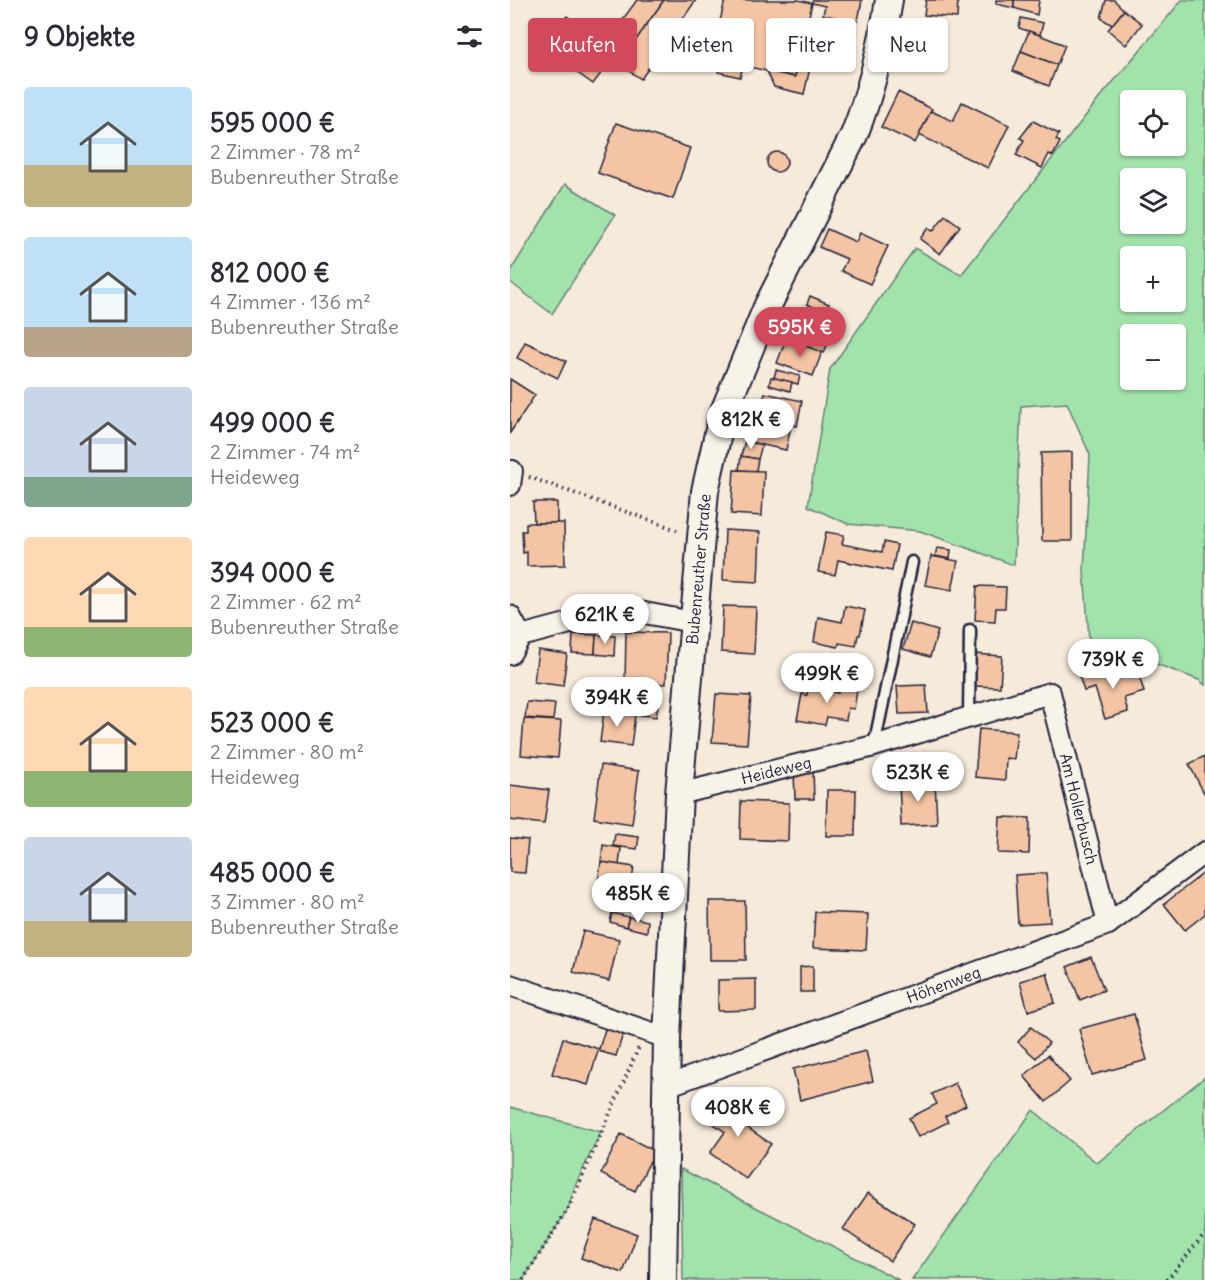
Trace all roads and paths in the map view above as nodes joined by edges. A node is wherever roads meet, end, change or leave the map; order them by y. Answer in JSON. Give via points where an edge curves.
{"nodes":[{"id":1,"x":889,"y":0,"type":"edge"},
{"id":2,"x":511,"y":478,"type":"edge"},
{"id":3,"x":700,"y":538,"type":"junction"},
{"id":4,"x":912,"y":562,"type":"dead end"},
{"id":5,"x":510,"y":616,"type":"edge"},
{"id":6,"x":693,"y":622,"type":"junction"},
{"id":7,"x":970,"y":630,"type":"dead end"},
{"id":8,"x":521,"y":636,"type":"junction"},
{"id":9,"x":510,"y":654,"type":"edge"},
{"id":10,"x":1050,"y":693,"type":"joint"},
{"id":11,"x":969,"y":717,"type":"junction"},
{"id":12,"x":874,"y":746,"type":"junction"},
{"id":13,"x":680,"y":794,"type":"junction"},
{"id":14,"x":1205,"y":852,"type":"edge"},
{"id":15,"x":1108,"y":924,"type":"junction"},
{"id":16,"x":510,"y":985,"type":"edge"},
{"id":17,"x":656,"y":1034,"type":"junction"},
{"id":18,"x":665,"y":1085,"type":"junction"},
{"id":19,"x":1205,"y":1233,"type":"edge"},
{"id":20,"x":523,"y":1280,"type":"edge"},
{"id":21,"x":663,"y":1280,"type":"edge"},
{"id":22,"x":1167,"y":1280,"type":"edge"}],
"edges":[{"from":1,"to":3,"type":"street","name":"Bubenreuther Straße","via":[[883,40],[862,115],[767,307],[722,416],[705,491]]},
{"from":2,"to":3,"type":"path"},
{"from":3,"to":6,"type":"street","name":"Bubenreuther Straße"},
{"from":4,"to":12,"type":"lane"},
{"from":5,"to":8,"type":"street"},
{"from":6,"to":8,"type":"street","via":[[623,609]]},
{"from":6,"to":13,"type":"street","name":"Bubenreuther Straße"},
{"from":7,"to":11,"type":"lane"},
{"from":8,"to":9,"type":"street"},
{"from":10,"to":11,"type":"street","name":"Heideweg"},
{"from":10,"to":15,"type":"street","name":"Am Hollerbusch"},
{"from":11,"to":12,"type":"street","name":"Heideweg"},
{"from":12,"to":13,"type":"street","name":"Heideweg"},
{"from":13,"to":17,"type":"street","name":"Bubenreuther Straße"},
{"from":14,"to":15,"type":"street","name":"Höhenweg"},
{"from":15,"to":18,"type":"street","name":"Höhenweg"},
{"from":16,"to":17,"type":"street"},
{"from":17,"to":18,"type":"street","name":"Bubenreuther Straße"},
{"from":17,"to":20,"type":"path","via":[[607,1124],[568,1209]]},
{"from":18,"to":21,"type":"street","name":"Bubenreuther Straße"},
{"from":19,"to":22,"type":"path"}]}
